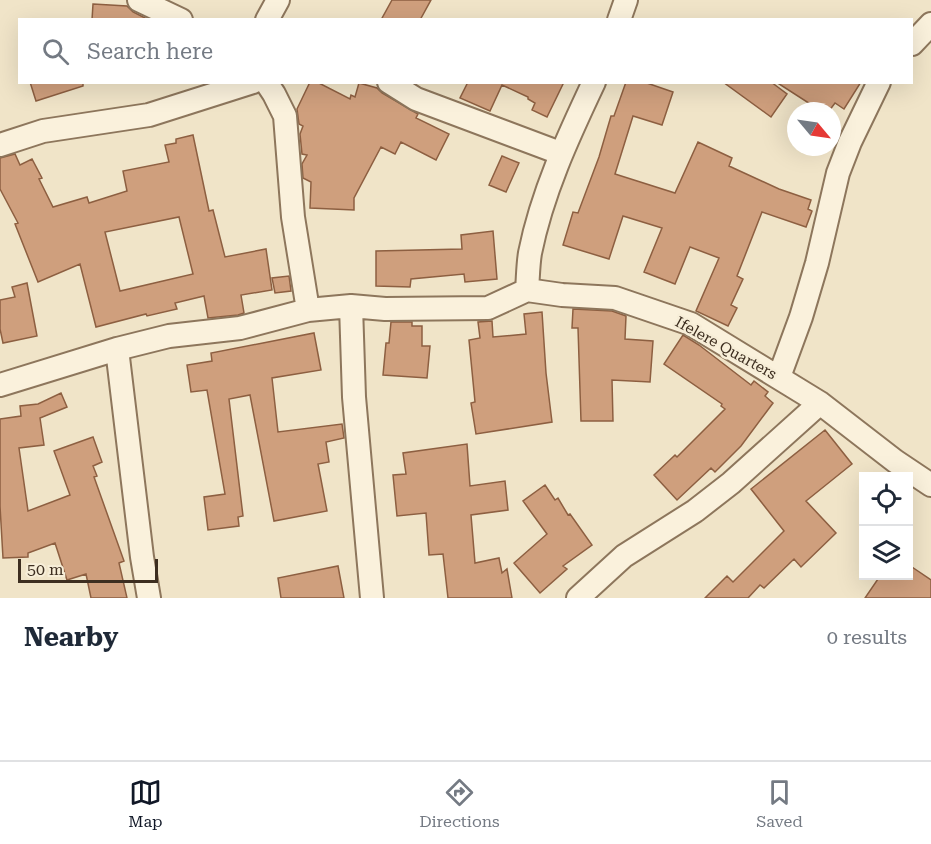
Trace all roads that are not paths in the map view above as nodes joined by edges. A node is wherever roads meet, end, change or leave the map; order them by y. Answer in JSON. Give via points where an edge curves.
{"nodes":[{"id":1,"x":139,"y":0,"type":"edge"},
{"id":2,"x":278,"y":0,"type":"edge"},
{"id":3,"x":626,"y":0,"type":"edge"},
{"id":4,"x":177,"y":18,"type":"edge"},
{"id":5,"x":268,"y":18,"type":"edge"},
{"id":6,"x":620,"y":18,"type":"edge"},
{"id":7,"x":931,"y":24,"type":"edge"},
{"id":8,"x":913,"y":43,"type":"edge"},
{"id":9,"x":247,"y":84,"type":"edge"},
{"id":10,"x":267,"y":84,"type":"edge"},
{"id":11,"x":392,"y":84,"type":"edge"},
{"id":12,"x":593,"y":84,"type":"edge"},
{"id":13,"x":878,"y":84,"type":"edge"},
{"id":14,"x":0,"y":145,"type":"edge"},
{"id":15,"x":560,"y":153,"type":"junction"},
{"id":16,"x":527,"y":290,"type":"junction"},
{"id":17,"x":351,"y":306,"type":"junction"},
{"id":18,"x":308,"y":310,"type":"junction"},
{"id":19,"x":117,"y":348,"type":"junction"},
{"id":20,"x":779,"y":377,"type":"junction"},
{"id":21,"x":0,"y":385,"type":"edge"},
{"id":22,"x":820,"y":403,"type":"junction"},
{"id":23,"x":931,"y":485,"type":"edge"},
{"id":24,"x":149,"y":598,"type":"edge"},
{"id":25,"x":372,"y":598,"type":"edge"},
{"id":26,"x":578,"y":598,"type":"edge"}],
"edges":[{"from":1,"to":4,"type":"street"},
{"from":2,"to":5,"type":"street"},
{"from":3,"to":6,"type":"street"},
{"from":7,"to":8,"type":"street"},
{"from":9,"to":14,"type":"street","via":[[149,115],[43,131]]},
{"from":10,"to":18,"type":"street","via":[[285,116],[293,217]]},
{"from":11,"to":15,"type":"street","via":[[416,99]]},
{"from":12,"to":15,"type":"street"},
{"from":13,"to":20,"type":"street","via":[[838,173],[817,263]]},
{"from":15,"to":16,"type":"street","via":[[530,254]]},
{"from":16,"to":17,"type":"street","via":[[488,308]]},
{"from":16,"to":20,"type":"street","name":"Ifelere Quarters","via":[[615,298],[647,308],[691,324]]},
{"from":17,"to":18,"type":"street"},
{"from":17,"to":25,"type":"street","via":[[354,397]]},
{"from":18,"to":19,"type":"street","via":[[240,327],[169,336]]},
{"from":19,"to":21,"type":"street"},
{"from":19,"to":24,"type":"street"},
{"from":20,"to":22,"type":"street","name":"Ifelere Quarters"},
{"from":22,"to":23,"type":"street","name":"Ifelere Quarters"},
{"from":22,"to":26,"type":"street","via":[[731,483],[624,556]]}]}
